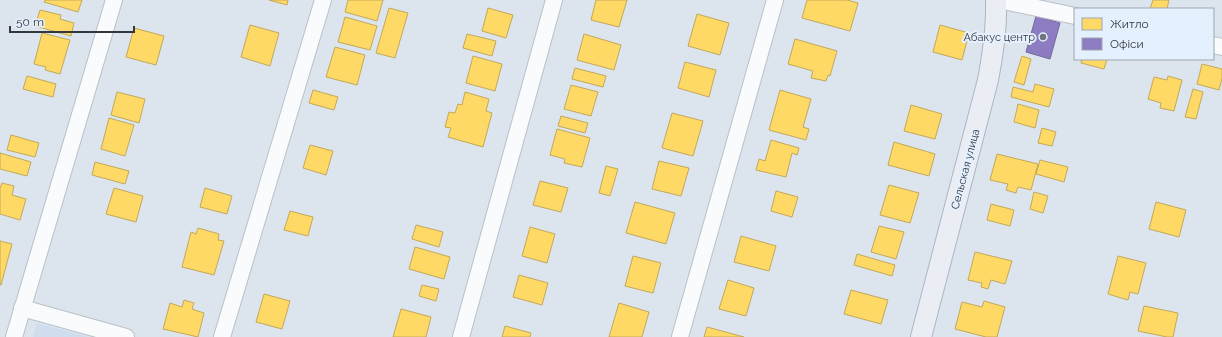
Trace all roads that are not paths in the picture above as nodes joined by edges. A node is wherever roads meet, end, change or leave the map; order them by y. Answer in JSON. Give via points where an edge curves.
{"nodes":[{"id":1,"x":114,"y":0,"type":"edge"},
{"id":2,"x":323,"y":0,"type":"edge"},
{"id":3,"x":554,"y":0,"type":"edge"},
{"id":4,"x":775,"y":0,"type":"edge"},
{"id":5,"x":996,"y":0,"type":"edge"},
{"id":6,"x":999,"y":0,"type":"edge"},
{"id":7,"x":1074,"y":16,"type":"edge"},
{"id":8,"x":22,"y":308,"type":"junction"},
{"id":9,"x":14,"y":337,"type":"edge"},
{"id":10,"x":126,"y":337,"type":"edge"},
{"id":11,"x":222,"y":337,"type":"edge"},
{"id":12,"x":461,"y":337,"type":"edge"},
{"id":13,"x":680,"y":337,"type":"edge"},
{"id":14,"x":921,"y":337,"type":"edge"}],
"edges":[{"from":1,"to":8,"type":"street"},
{"from":2,"to":11,"type":"street"},
{"from":3,"to":12,"type":"street"},
{"from":4,"to":13,"type":"street"},
{"from":5,"to":14,"type":"main road","name":"Сельская улица","via":[[994,50],[988,80]]},
{"from":6,"to":7,"type":"street"},
{"from":8,"to":9,"type":"street"},
{"from":8,"to":10,"type":"street"}]}
